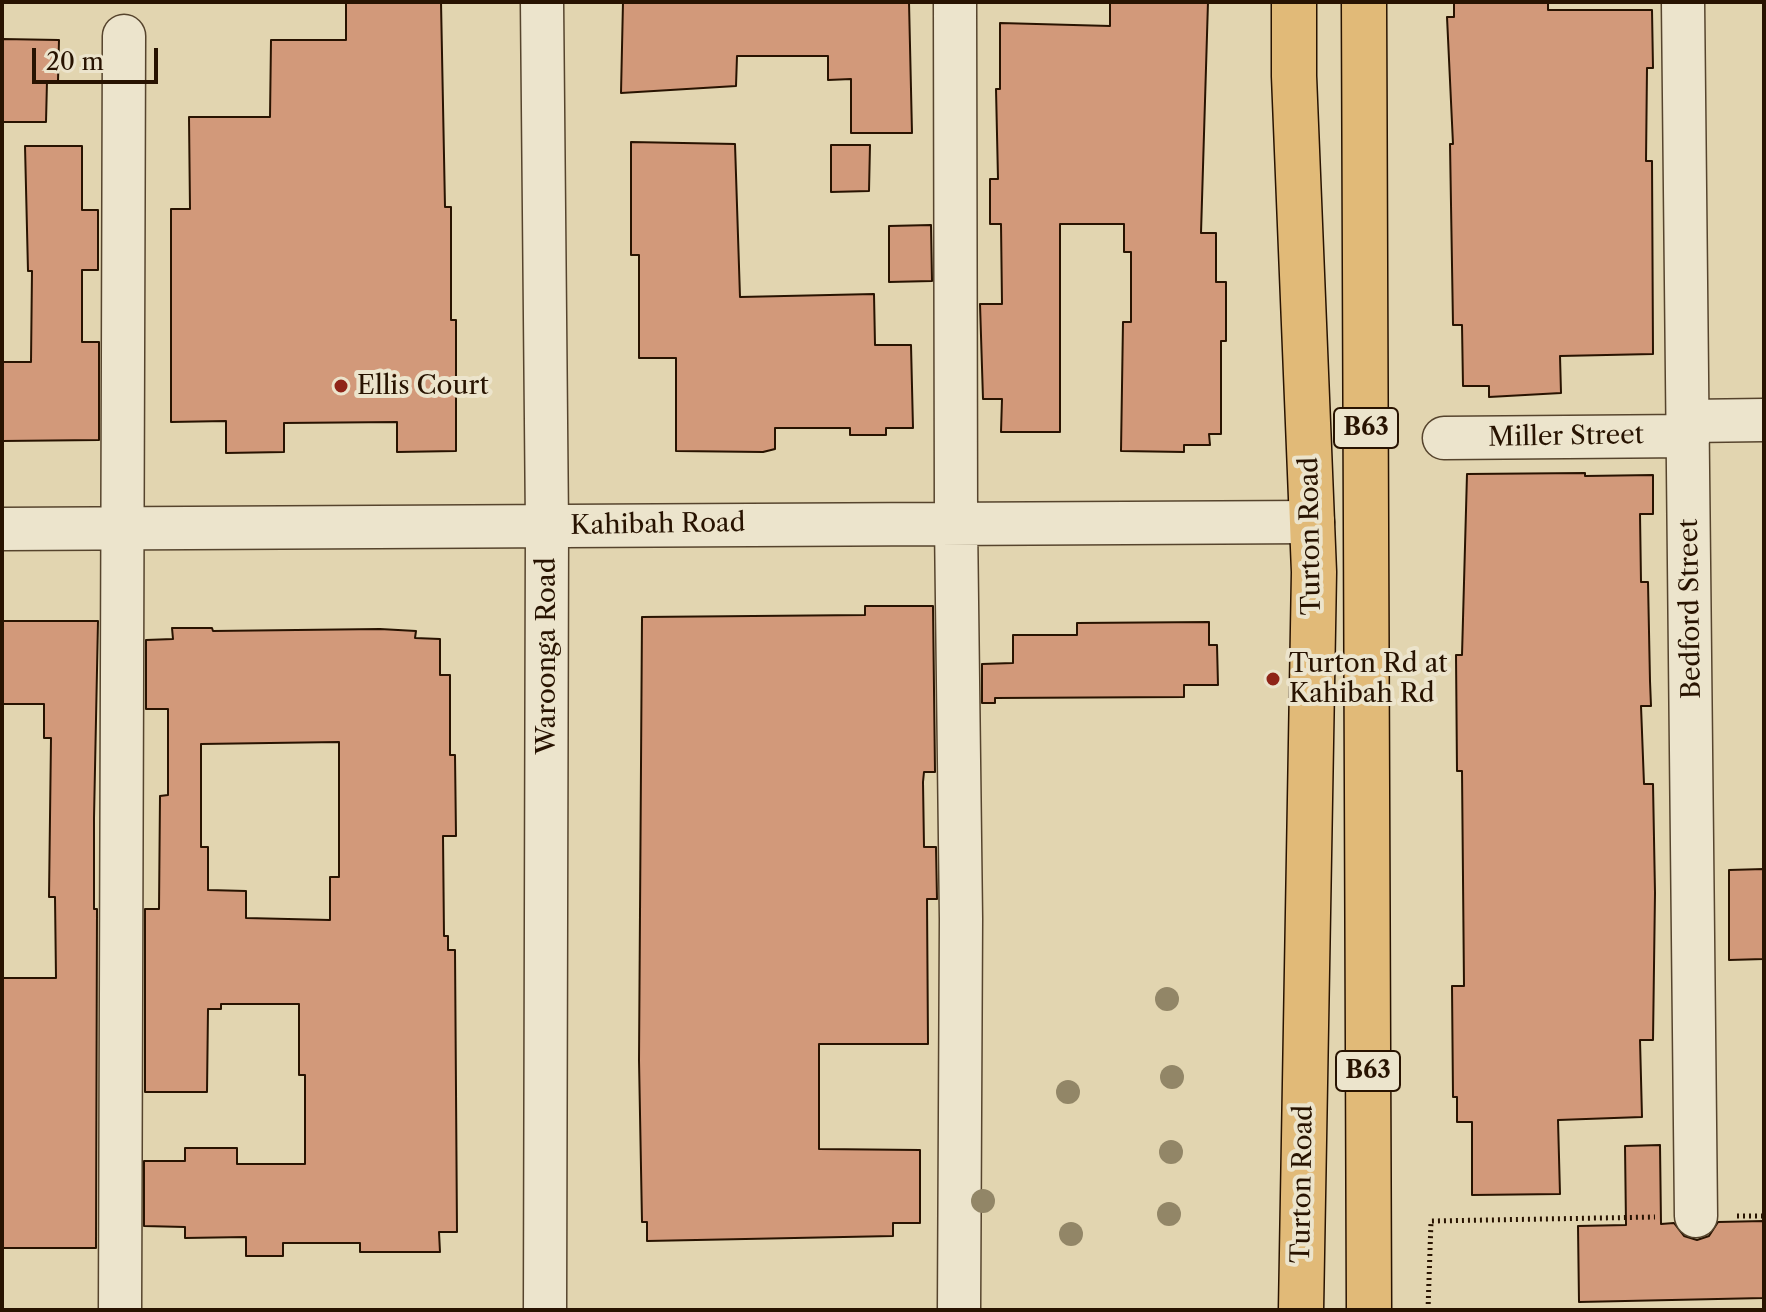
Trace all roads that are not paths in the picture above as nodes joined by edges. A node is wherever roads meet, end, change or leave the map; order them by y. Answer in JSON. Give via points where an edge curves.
{"nodes":[{"id":1,"x":542,"y":2,"type":"edge"},
{"id":2,"x":955,"y":2,"type":"edge"},
{"id":3,"x":1294,"y":2,"type":"edge"},
{"id":4,"x":1364,"y":2,"type":"edge"},
{"id":5,"x":1683,"y":2,"type":"edge"},
{"id":6,"x":124,"y":36,"type":"dead end"},
{"id":7,"x":1764,"y":420,"type":"edge"},
{"id":8,"x":1689,"y":428,"type":"junction"},
{"id":9,"x":1444,"y":438,"type":"dead end"},
{"id":10,"x":956,"y":522,"type":"junction"},
{"id":11,"x":1313,"y":522,"type":"junction"},
{"id":12,"x":547,"y":526,"type":"junction"},
{"id":13,"x":123,"y":527,"type":"junction"},
{"id":14,"x":2,"y":529,"type":"edge"},
{"id":15,"x":1696,"y":1216,"type":"road end"},
{"id":16,"x":120,"y":1310,"type":"edge"},
{"id":17,"x":545,"y":1310,"type":"edge"},
{"id":18,"x":959,"y":1310,"type":"edge"},
{"id":19,"x":1301,"y":1310,"type":"edge"},
{"id":20,"x":1369,"y":1310,"type":"edge"}],
"edges":[{"from":1,"to":12,"type":"street","name":"Waroonga Road"},
{"from":2,"to":10,"type":"street"},
{"from":3,"to":11,"type":"main road","name":"Turton Road","number":"B63"},
{"from":4,"to":20,"type":"main road","name":"Turton Road","number":"B63"},
{"from":5,"to":8,"type":"street","name":"Bedford Street"},
{"from":6,"to":13,"type":"street"},
{"from":7,"to":8,"type":"street","name":"Miller Street"},
{"from":8,"to":9,"type":"street","name":"Miller Street"},
{"from":8,"to":15,"type":"street","name":"Bedford Street"},
{"from":10,"to":11,"type":"street","name":"Kahibah Road"},
{"from":10,"to":12,"type":"street","name":"Kahibah Road"},
{"from":10,"to":18,"type":"street"},
{"from":11,"to":19,"type":"main road","name":"Turton Road","number":"B63"},
{"from":12,"to":13,"type":"street","name":"Kahibah Road"},
{"from":12,"to":17,"type":"street","name":"Waroonga Road"},
{"from":13,"to":14,"type":"street","name":"Kahibah Road"},
{"from":13,"to":16,"type":"street"}]}
